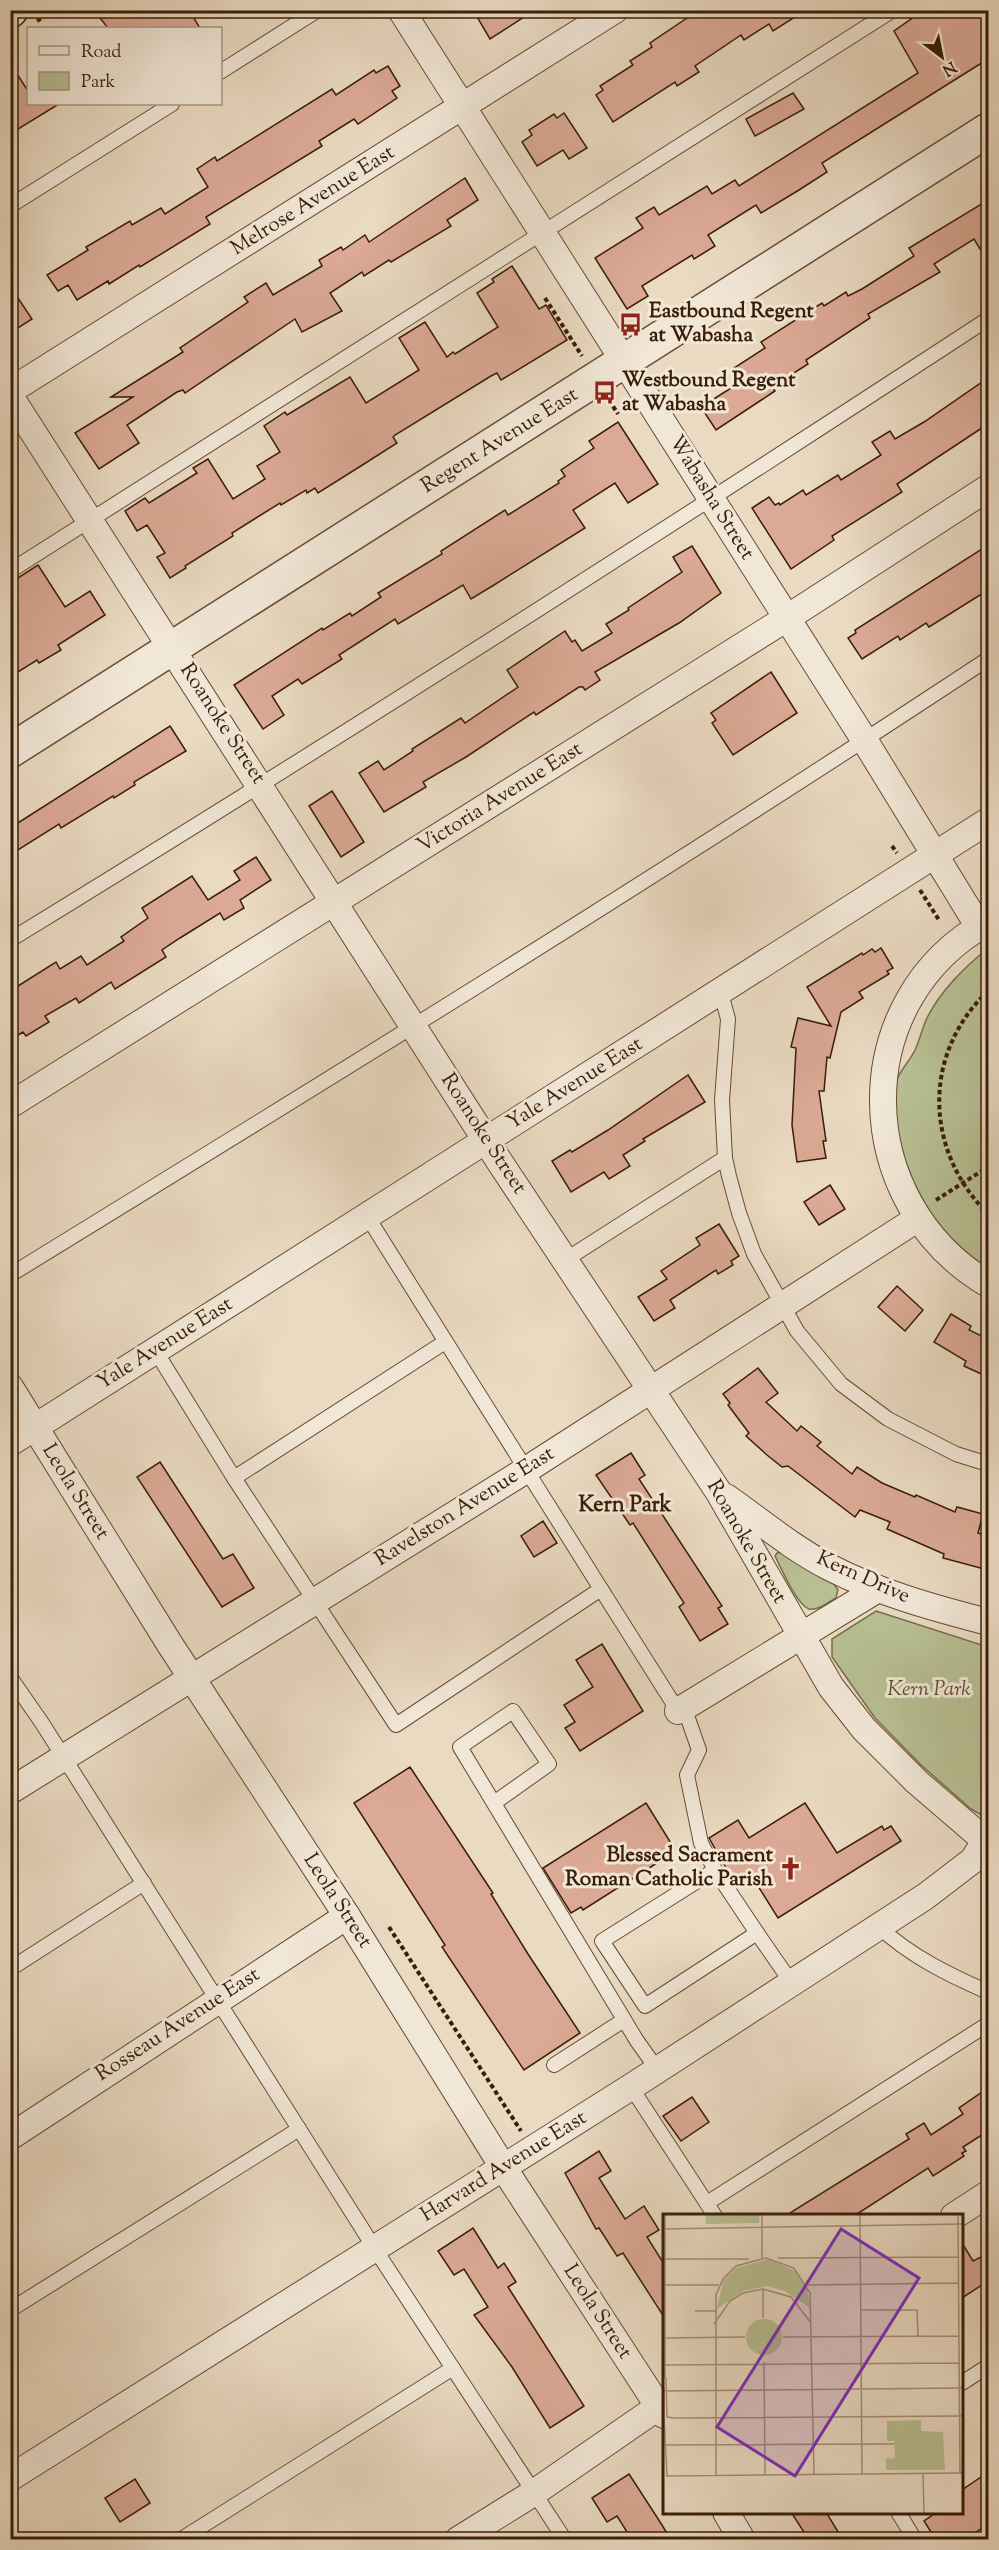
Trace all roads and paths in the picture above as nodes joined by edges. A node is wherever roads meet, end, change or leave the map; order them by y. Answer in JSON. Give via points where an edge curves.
{"nodes":[{"id":1,"x":318,"y":10,"type":"edge"},
{"id":2,"x":400,"y":10,"type":"edge"},
{"id":3,"x":615,"y":10,"type":"edge"},
{"id":4,"x":893,"y":10,"type":"edge"},
{"id":5,"x":222,"y":71,"type":"edge"},
{"id":6,"x":170,"y":105,"type":"edge"},
{"id":7,"x":462,"y":107,"type":"junction"},
{"id":8,"x":988,"y":130,"type":"edge"},
{"id":9,"x":10,"y":206,"type":"edge"},
{"id":10,"x":543,"y":235,"type":"junction"},
{"id":11,"x":988,"y":319,"type":"edge"},
{"id":12,"x":624,"y":362,"type":"junction"},
{"id":13,"x":10,"y":393,"type":"edge"},
{"id":14,"x":988,"y":488,"type":"edge"},
{"id":15,"x":711,"y":499,"type":"junction"},
{"id":16,"x":91,"y":520,"type":"junction"},
{"id":17,"x":10,"y":571,"type":"edge"},
{"id":18,"x":787,"y":618,"type":"junction"},
{"id":19,"x":172,"y":647,"type":"junction"},
{"id":20,"x":988,"y":659,"type":"edge"},
{"id":21,"x":865,"y":741,"type":"junction"},
{"id":22,"x":10,"y":751,"type":"edge"},
{"id":23,"x":262,"y":786,"type":"junction"},
{"id":24,"x":988,"y":821,"type":"edge"},
{"id":25,"x":935,"y":855,"type":"junction"},
{"id":26,"x":333,"y":902,"type":"junction"},
{"id":27,"x":984,"y":924,"type":"edge"},
{"id":28,"x":10,"y":940,"type":"edge"},
{"id":29,"x":988,"y":991,"type":"edge"},
{"id":30,"x":721,"y":993,"type":"junction"},
{"id":31,"x":414,"y":1026,"type":"junction"},
{"id":32,"x":10,"y":1105,"type":"edge"},
{"id":33,"x":486,"y":1139,"type":"junction"},
{"id":34,"x":725,"y":1158,"type":"junction"},
{"id":35,"x":988,"y":1167,"type":"edge"},
{"id":36,"x":962,"y":1183,"type":"junction"},
{"id":37,"x":988,"y":1214,"type":"edge"},
{"id":38,"x":367,"y":1216,"type":"junction"},
{"id":39,"x":916,"y":1216,"type":"junction"},
{"id":40,"x":565,"y":1260,"type":"junction"},
{"id":41,"x":10,"y":1275,"type":"edge"},
{"id":42,"x":988,"y":1284,"type":"edge"},
{"id":43,"x":782,"y":1304,"type":"junction"},
{"id":44,"x":444,"y":1342,"type":"junction"},
{"id":45,"x":155,"y":1350,"type":"junction"},
{"id":46,"x":10,"y":1387,"type":"edge"},
{"id":47,"x":650,"y":1389,"type":"junction"},
{"id":48,"x":34,"y":1427,"type":"junction"},
{"id":49,"x":10,"y":1443,"type":"edge"},
{"id":50,"x":988,"y":1464,"type":"edge"},
{"id":51,"x":526,"y":1470,"type":"junction"},
{"id":52,"x":234,"y":1478,"type":"junction"},
{"id":53,"x":718,"y":1491,"type":"junction"},
{"id":54,"x":601,"y":1589,"type":"junction"},
{"id":55,"x":878,"y":1589,"type":"junction"},
{"id":56,"x":315,"y":1601,"type":"junction"},
{"id":57,"x":988,"y":1622,"type":"edge"},
{"id":58,"x":799,"y":1635,"type":"junction"},
{"id":59,"x":10,"y":1677,"type":"edge"},
{"id":60,"x":192,"y":1678,"type":"junction"},
{"id":61,"x":681,"y":1709,"type":"junction"},
{"id":62,"x":64,"y":1757,"type":"junction"},
{"id":63,"x":10,"y":1791,"type":"edge"},
{"id":64,"x":494,"y":1803,"type":"junction"},
{"id":65,"x":987,"y":1841,"type":"edge"},
{"id":66,"x":715,"y":1869,"type":"junction"},
{"id":67,"x":144,"y":1883,"type":"junction"},
{"id":68,"x":347,"y":1916,"type":"junction"},
{"id":69,"x":878,"y":1926,"type":"junction"},
{"id":70,"x":389,"y":1927,"type":"dead end"},
{"id":71,"x":757,"y":1933,"type":"junction"},
{"id":72,"x":10,"y":1969,"type":"edge"},
{"id":73,"x":791,"y":1982,"type":"junction"},
{"id":74,"x":988,"y":1992,"type":"edge"},
{"id":75,"x":217,"y":1999,"type":"junction"},
{"id":76,"x":624,"y":2020,"type":"junction"},
{"id":77,"x":988,"y":2024,"type":"edge"},
{"id":78,"x":554,"y":2065,"type":"dead end"},
{"id":79,"x":657,"y":2069,"type":"junction"},
{"id":80,"x":630,"y":2087,"type":"junction"},
{"id":81,"x":299,"y":2129,"type":"junction"},
{"id":82,"x":10,"y":2136,"type":"edge"},
{"id":83,"x":532,"y":2149,"type":"junction"},
{"id":84,"x":503,"y":2167,"type":"junction"},
{"id":85,"x":988,"y":2194,"type":"edge"},
{"id":86,"x":707,"y":2203,"type":"junction"},
{"id":87,"x":714,"y":2214,"type":"edge"},
{"id":88,"x":957,"y":2214,"type":"edge"},
{"id":89,"x":375,"y":2249,"type":"junction"},
{"id":90,"x":10,"y":2310,"type":"edge"},
{"id":91,"x":988,"y":2366,"type":"edge"},
{"id":92,"x":453,"y":2368,"type":"junction"},
{"id":93,"x":963,"y":2382,"type":"edge"},
{"id":94,"x":663,"y":2408,"type":"edge"},
{"id":95,"x":10,"y":2478,"type":"edge"},
{"id":96,"x":535,"y":2492,"type":"junction"},
{"id":97,"x":727,"y":2514,"type":"edge"},
{"id":98,"x":899,"y":2514,"type":"edge"},
{"id":99,"x":180,"y":2540,"type":"edge"},
{"id":100,"x":458,"y":2540,"type":"edge"},
{"id":101,"x":565,"y":2540,"type":"edge"},
{"id":102,"x":742,"y":2540,"type":"edge"},
{"id":103,"x":915,"y":2540,"type":"edge"}],
"edges":[{"from":1,"to":5,"type":"lane"},
{"from":2,"to":7,"type":"street","name":"Wabasha Street"},
{"from":3,"to":7,"type":"street","name":"Melrose Avenue East"},
{"from":4,"to":10,"type":"lane"},
{"from":6,"to":9,"type":"lane"},
{"from":7,"to":10,"type":"street","name":"Wabasha Street"},
{"from":7,"to":13,"type":"street","name":"Melrose Avenue East"},
{"from":8,"to":12,"type":"street","name":"Regent Avenue East"},
{"from":10,"to":12,"type":"street","name":"Wabasha Street"},
{"from":10,"to":16,"type":"lane"},
{"from":11,"to":15,"type":"lane"},
{"from":12,"to":15,"type":"street","name":"Wabasha Street"},
{"from":12,"to":19,"type":"street","name":"Regent Avenue East"},
{"from":13,"to":16,"type":"street","name":"Roanoke Street"},
{"from":14,"to":18,"type":"street","name":"Victoria Avenue East"},
{"from":15,"to":18,"type":"street","name":"Wabasha Street"},
{"from":15,"to":23,"type":"lane"},
{"from":16,"to":17,"type":"lane"},
{"from":16,"to":19,"type":"street","name":"Roanoke Street"},
{"from":18,"to":21,"type":"street","name":"Wabasha Street"},
{"from":18,"to":26,"type":"street","name":"Victoria Avenue East"},
{"from":19,"to":22,"type":"street","name":"Regent Avenue East"},
{"from":19,"to":23,"type":"street","name":"Roanoke Street"},
{"from":20,"to":21,"type":"lane"},
{"from":21,"to":25,"type":"street","name":"Wabasha Street"},
{"from":21,"to":31,"type":"lane"},
{"from":23,"to":26,"type":"street","name":"Roanoke Street"},
{"from":23,"to":28,"type":"lane"},
{"from":24,"to":25,"type":"street","name":"Yale Avenue East"},
{"from":25,"to":27,"type":"street","name":"Wabasha Street"},
{"from":25,"to":30,"type":"street","name":"Yale Avenue East"},
{"from":26,"to":31,"type":"street","name":"Roanoke Street"},
{"from":26,"to":32,"type":"street","name":"Victoria Avenue East"},
{"from":27,"to":39,"type":"street","via":[[950,949],[920,984],[898,1024],[887,1060],[885,1133],[893,1169]]},
{"from":29,"to":36,"type":"path","via":[[967,1014],[948,1050],[940,1088],[939,1108],[946,1147]]},
{"from":30,"to":33,"type":"street","name":"Yale Avenue East"},
{"from":30,"to":34,"type":"lane","via":[[728,1019],[722,1100]]},
{"from":31,"to":33,"type":"street","name":"Roanoke Street"},
{"from":31,"to":41,"type":"lane"},
{"from":33,"to":38,"type":"street","name":"Yale Avenue East"},
{"from":33,"to":40,"type":"street","name":"Roanoke Street"},
{"from":34,"to":40,"type":"lane"},
{"from":34,"to":43,"type":"lane","via":[[754,1254]]},
{"from":35,"to":36,"type":"path"},
{"from":36,"to":37,"type":"path"},
{"from":36,"to":39,"type":"path"},
{"from":38,"to":44,"type":"lane"},
{"from":38,"to":45,"type":"street","name":"Yale Avenue East"},
{"from":39,"to":42,"type":"street","via":[[951,1258]]},
{"from":39,"to":43,"type":"street","name":"Ravelston Avenue East"},
{"from":40,"to":47,"type":"street","name":"Roanoke Street"},
{"from":43,"to":47,"type":"street","name":"Ravelston Avenue East"},
{"from":43,"to":50,"type":"lane","via":[[805,1343],[842,1384],[888,1419],[956,1454]]},
{"from":44,"to":51,"type":"lane"},
{"from":44,"to":52,"type":"lane"},
{"from":45,"to":48,"type":"street","name":"Yale Avenue East"},
{"from":45,"to":52,"type":"lane"},
{"from":46,"to":48,"type":"street","name":"Leola Street"},
{"from":47,"to":51,"type":"street","name":"Ravelston Avenue East"},
{"from":47,"to":53,"type":"street","name":"Roanoke Street"},
{"from":48,"to":49,"type":"street","name":"Yale Avenue East"},
{"from":48,"to":60,"type":"street","name":"Leola Street"},
{"from":51,"to":54,"type":"lane"},
{"from":51,"to":56,"type":"street","name":"Ravelston Avenue East"},
{"from":52,"to":56,"type":"lane"},
{"from":53,"to":55,"type":"street","name":"Kern Drive","via":[[827,1566]]},
{"from":53,"to":58,"type":"street","name":"Roanoke Street"},
{"from":54,"to":56,"type":"lane","via":[[396,1725]]},
{"from":54,"to":61,"type":"lane"},
{"from":55,"to":57,"type":"street","name":"Kern Drive"},
{"from":55,"to":58,"type":"street"},
{"from":56,"to":60,"type":"street","name":"Ravelston Avenue East"},
{"from":58,"to":61,"type":"street"},
{"from":58,"to":65,"type":"street","name":"Roanoke Street","via":[[831,1687],[864,1729],[916,1782]]},
{"from":59,"to":62,"type":"lane"},
{"from":60,"to":62,"type":"street","name":"Ravelston Avenue East"},
{"from":60,"to":68,"type":"street","name":"Leola Street"},
{"from":61,"to":66,"type":"lane","via":[[699,1750],[687,1775],[701,1843]]},
{"from":62,"to":63,"type":"street","name":"Ravelston Avenue East"},
{"from":62,"to":67,"type":"lane"},
{"from":64,"to":64,"type":"lane","via":[[460,1748],[513,1711],[549,1764]]},
{"from":64,"to":76,"type":"lane"},
{"from":65,"to":69,"type":"street","name":"Harvard Avenue East","via":[[973,1860]]},
{"from":66,"to":71,"type":"lane"},
{"from":66,"to":71,"type":"lane","via":[[602,1941],[626,1978],[645,2006]]},
{"from":67,"to":72,"type":"lane"},
{"from":67,"to":75,"type":"lane"},
{"from":68,"to":75,"type":"street","name":"Rosseau Avenue East"},
{"from":68,"to":84,"type":"street","name":"Leola Street"},
{"from":69,"to":73,"type":"street","name":"Harvard Avenue East"},
{"from":69,"to":74,"type":"lane","via":[[898,1945],[931,1965]]},
{"from":70,"to":83,"type":"path"},
{"from":71,"to":73,"type":"lane"},
{"from":73,"to":79,"type":"street","name":"Harvard Avenue East"},
{"from":75,"to":81,"type":"lane"},
{"from":75,"to":82,"type":"street","name":"Rosseau Avenue East"},
{"from":76,"to":78,"type":"lane"},
{"from":76,"to":79,"type":"lane"},
{"from":77,"to":86,"type":"lane"},
{"from":79,"to":80,"type":"street","name":"Harvard Avenue East"},
{"from":80,"to":83,"type":"street","name":"Harvard Avenue East"},
{"from":80,"to":86,"type":"lane"},
{"from":81,"to":89,"type":"lane"},
{"from":81,"to":90,"type":"lane"},
{"from":83,"to":84,"type":"street","name":"Harvard Avenue East"},
{"from":84,"to":89,"type":"street","name":"Harvard Avenue East"},
{"from":84,"to":94,"type":"street","name":"Leola Street"},
{"from":85,"to":88,"type":"street"},
{"from":86,"to":87,"type":"lane"},
{"from":89,"to":92,"type":"lane"},
{"from":89,"to":95,"type":"street","name":"Harvard Avenue East"},
{"from":91,"to":93,"type":"lane"},
{"from":92,"to":96,"type":"lane"},
{"from":92,"to":99,"type":"lane"},
{"from":94,"to":96,"type":"street"},
{"from":96,"to":100,"type":"street"},
{"from":96,"to":101,"type":"lane"},
{"from":97,"to":102,"type":"street"},
{"from":98,"to":103,"type":"lane"}]}
